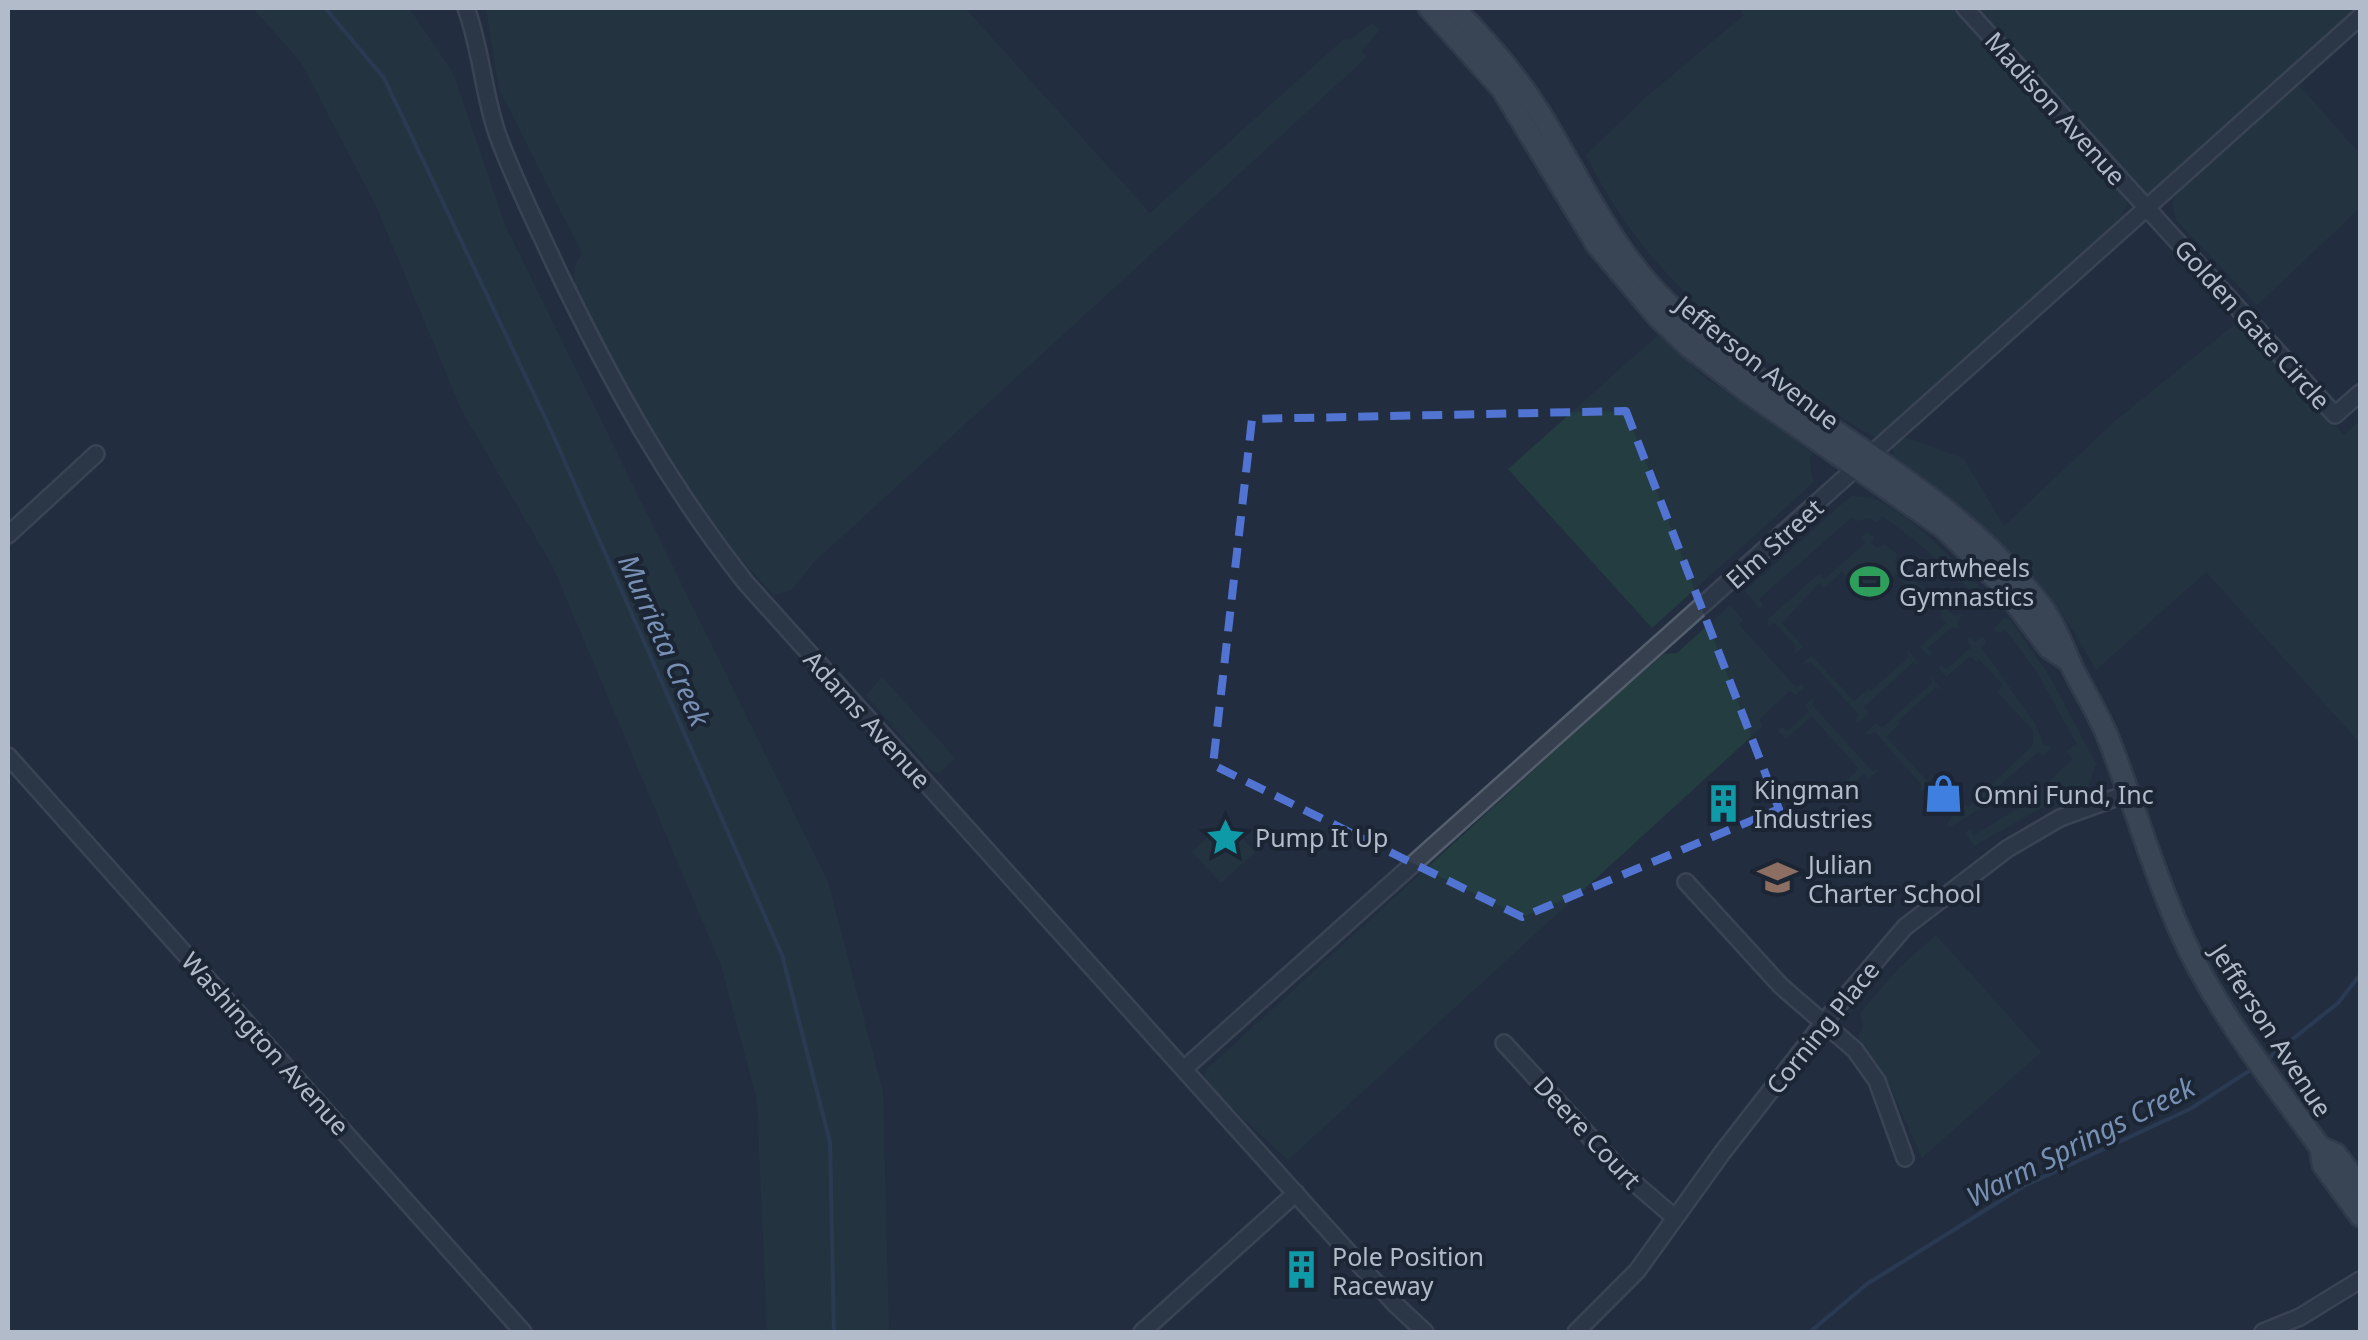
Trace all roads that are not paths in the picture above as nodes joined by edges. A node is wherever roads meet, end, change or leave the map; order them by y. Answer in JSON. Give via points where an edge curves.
{"nodes":[{"id":1,"x":466,"y":8,"type":"edge"},
{"id":2,"x":1430,"y":8,"type":"edge"},
{"id":3,"x":1454,"y":8,"type":"edge"},
{"id":4,"x":1965,"y":8,"type":"edge"},
{"id":5,"x":2360,"y":17,"type":"edge"},
{"id":6,"x":2149,"y":208,"type":"junction"},
{"id":7,"x":1597,"y":245,"type":"junction"},
{"id":8,"x":1662,"y":298,"type":"junction"},
{"id":9,"x":2360,"y":393,"type":"edge"},
{"id":10,"x":96,"y":454,"type":"dead end"},
{"id":11,"x":1863,"y":461,"type":"junction"},
{"id":12,"x":8,"y":535,"type":"edge"},
{"id":13,"x":8,"y":756,"type":"edge"},
{"id":14,"x":2129,"y":793,"type":"junction"},
{"id":15,"x":1686,"y":882,"type":"dead end"},
{"id":16,"x":1824,"y":1022,"type":"junction"},
{"id":17,"x":1504,"y":1043,"type":"dead end"},
{"id":18,"x":1185,"y":1068,"type":"junction"},
{"id":19,"x":2320,"y":1147,"type":"junction"},
{"id":20,"x":1905,"y":1158,"type":"dead end"},
{"id":21,"x":2360,"y":1186,"type":"edge"},
{"id":22,"x":1296,"y":1193,"type":"junction"},
{"id":23,"x":2360,"y":1216,"type":"edge"},
{"id":24,"x":1674,"y":1217,"type":"junction"},
{"id":25,"x":2360,"y":1280,"type":"edge"},
{"id":26,"x":524,"y":1332,"type":"edge"},
{"id":27,"x":1142,"y":1332,"type":"edge"},
{"id":28,"x":1425,"y":1332,"type":"edge"},
{"id":29,"x":1576,"y":1332,"type":"edge"},
{"id":30,"x":2263,"y":1332,"type":"edge"}],
"edges":[{"from":1,"to":18,"type":"street","name":"Adams Avenue","via":[[496,132],[512,170],[600,357],[678,493],[746,583]]},
{"from":2,"to":7,"type":"main road","name":"Jefferson Avenue","via":[[1502,89]]},
{"from":3,"to":8,"type":"main road","name":"Jefferson Avenue","via":[[1539,112],[1591,206]]},
{"from":4,"to":6,"type":"street","name":"Madison Avenue"},
{"from":5,"to":6,"type":"street","name":"Elm Street"},
{"from":6,"to":9,"type":"street","name":"Golden Gate Circle","via":[[2335,416]]},
{"from":6,"to":11,"type":"street","name":"Elm Street"},
{"from":7,"to":8,"type":"main road","via":[[1604,244]]},
{"from":7,"to":11,"type":"main road","name":"Jefferson Avenue","via":[[1688,346]]},
{"from":8,"to":11,"type":"main road","name":"Jefferson Avenue"},
{"from":10,"to":12,"type":"street"},
{"from":11,"to":14,"type":"main road","name":"Jefferson Avenue","via":[[1972,531],[2013,572],[2061,637]]},
{"from":11,"to":18,"type":"street","name":"Elm Street"},
{"from":13,"to":26,"type":"street","name":"Washington Avenue"},
{"from":14,"to":16,"type":"street","name":"Corning Place","via":[[2060,818],[2007,849],[1904,927]]},
{"from":14,"to":19,"type":"main road","name":"Jefferson Avenue","via":[[2182,935],[2214,996]]},
{"from":15,"to":16,"type":"street","via":[[1781,986]]},
{"from":16,"to":20,"type":"street","via":[[1877,1081]]},
{"from":16,"to":24,"type":"street","name":"Corning Place"},
{"from":17,"to":24,"type":"street","name":"Deere Court","via":[[1624,1174]]},
{"from":18,"to":22,"type":"street","name":"Adams Avenue"},
{"from":19,"to":21,"type":"main road","name":"Jefferson Avenue","via":[[2336,1154]]},
{"from":19,"to":23,"type":"main road","name":"Jefferson Avenue","via":[[2322,1165]]},
{"from":22,"to":27,"type":"street"},
{"from":22,"to":28,"type":"street","name":"Adams Avenue"},
{"from":24,"to":29,"type":"street","name":"Corning Place","via":[[1637,1271]]},
{"from":25,"to":30,"type":"street"}]}
